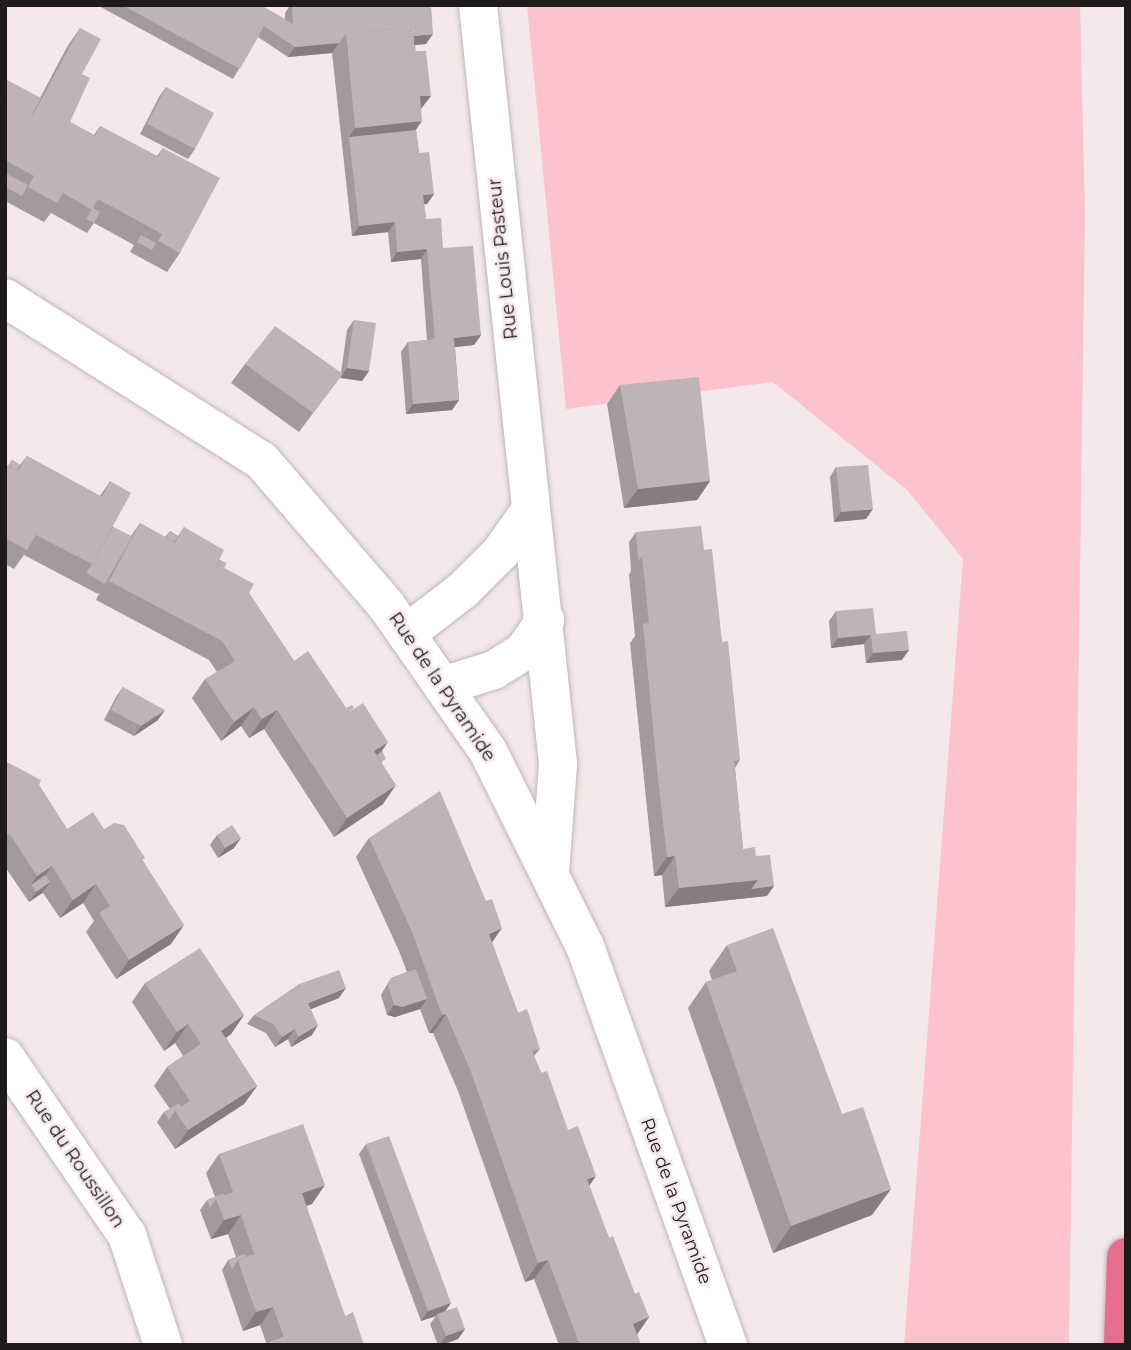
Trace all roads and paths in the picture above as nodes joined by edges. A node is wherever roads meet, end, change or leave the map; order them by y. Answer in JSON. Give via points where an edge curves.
{"nodes":[{"id":1,"x":478,"y":5,"type":"edge"},
{"id":2,"x":5,"y":298,"type":"edge"},
{"id":3,"x":529,"y":512,"type":"junction"},
{"id":4,"x":545,"y":620,"type":"junction"},
{"id":5,"x":407,"y":634,"type":"junction"},
{"id":6,"x":443,"y":686,"type":"junction"},
{"id":7,"x":550,"y":876,"type":"junction"},
{"id":8,"x":5,"y":1057,"type":"edge"},
{"id":9,"x":1126,"y":1257,"type":"edge"},
{"id":10,"x":163,"y":1345,"type":"edge"},
{"id":11,"x":728,"y":1345,"type":"edge"},
{"id":12,"x":1123,"y":1345,"type":"edge"}],
"edges":[{"from":1,"to":3,"type":"street","name":"Rue Louis Pasteur"},
{"from":2,"to":5,"type":"street","name":"Rue de la Pyramide","via":[[262,461]]},
{"from":3,"to":4,"type":"street","name":"Rue Louis Pasteur"},
{"from":3,"to":5,"type":"street","via":[[501,552],[463,590]]},
{"from":4,"to":6,"type":"street","via":[[523,652],[494,670]]},
{"from":4,"to":7,"type":"street","name":"Rue Louis Pasteur","via":[[558,764]]},
{"from":5,"to":6,"type":"street","name":"Rue de la Pyramide"},
{"from":6,"to":7,"type":"street","name":"Rue de la Pyramide","via":[[488,751]]},
{"from":7,"to":11,"type":"street","name":"Rue de la Pyramide","via":[[585,946]]},
{"from":8,"to":10,"type":"street","name":"Rue du Roussillon","via":[[127,1235]]},
{"from":9,"to":12,"type":"highway"}]}
